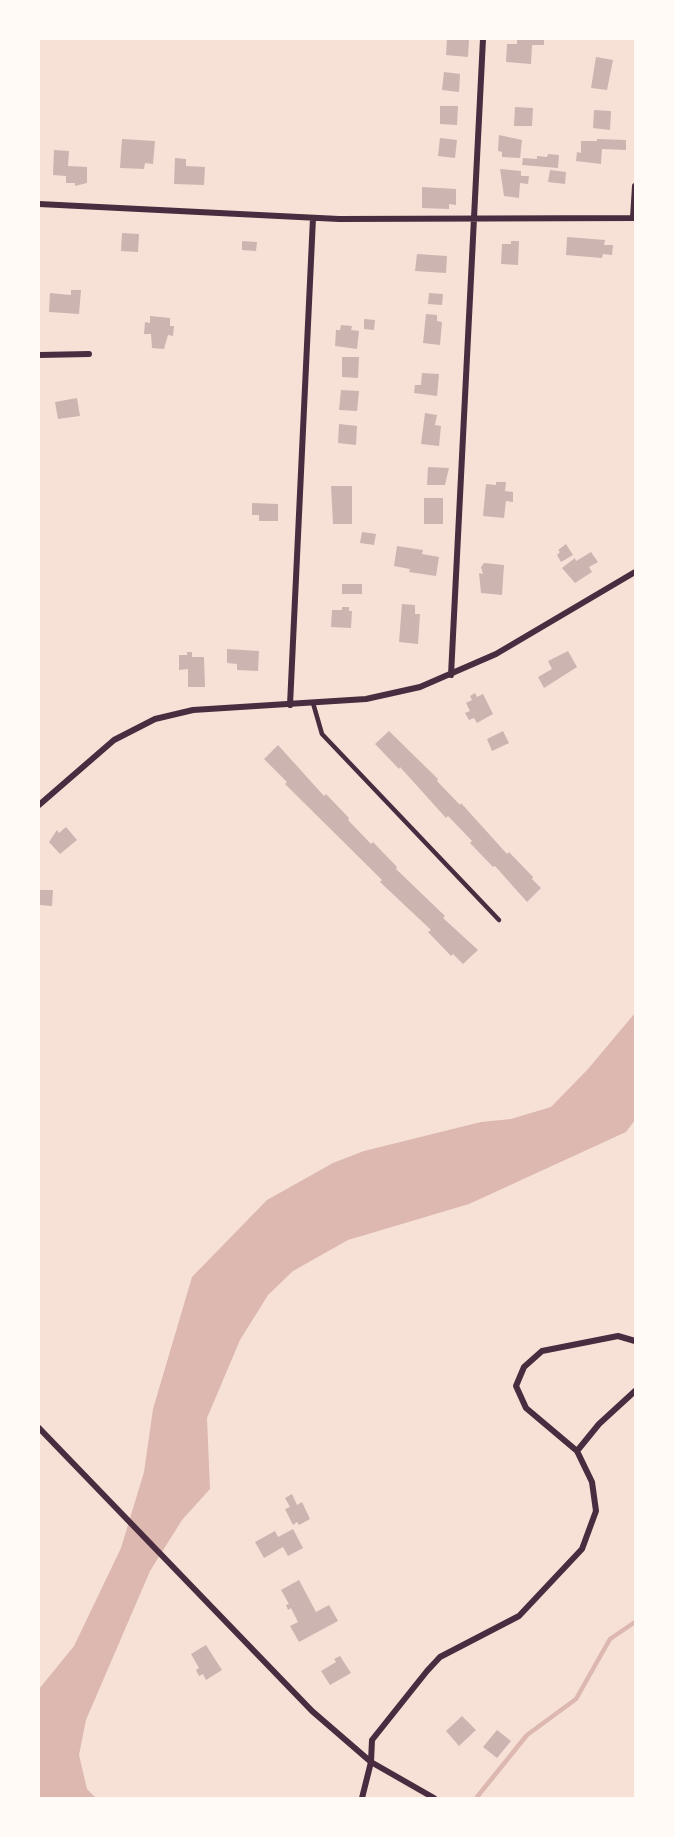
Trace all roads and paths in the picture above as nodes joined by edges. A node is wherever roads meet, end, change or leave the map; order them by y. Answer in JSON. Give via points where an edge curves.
{"nodes":[{"id":1,"x":483,"y":39,"type":"edge"},
{"id":2,"x":635,"y":186,"type":"edge"},
{"id":3,"x":39,"y":204,"type":"edge"},
{"id":4,"x":475,"y":217,"type":"junction"},
{"id":5,"x":313,"y":218,"type":"junction"},
{"id":6,"x":634,"y":218,"type":"edge"},
{"id":7,"x":89,"y":354,"type":"dead end"},
{"id":8,"x":39,"y":355,"type":"edge"},
{"id":9,"x":635,"y":572,"type":"edge"},
{"id":10,"x":451,"y":675,"type":"junction"},
{"id":11,"x":313,"y":703,"type":"junction"},
{"id":12,"x":290,"y":705,"type":"junction"},
{"id":13,"x":39,"y":805,"type":"edge"},
{"id":14,"x":499,"y":920,"type":"dead end"},
{"id":15,"x":635,"y":1341,"type":"edge"},
{"id":16,"x":635,"y":1391,"type":"edge"},
{"id":17,"x":39,"y":1428,"type":"edge"},
{"id":18,"x":577,"y":1451,"type":"junction"},
{"id":19,"x":371,"y":1762,"type":"junction"},
{"id":20,"x":362,"y":1798,"type":"edge"},
{"id":21,"x":434,"y":1798,"type":"edge"}],
"edges":[{"from":1,"to":4,"type":"street"},
{"from":2,"to":6,"type":"street"},
{"from":3,"to":5,"type":"street"},
{"from":4,"to":5,"type":"street"},
{"from":4,"to":6,"type":"street"},
{"from":4,"to":10,"type":"street"},
{"from":5,"to":12,"type":"street"},
{"from":7,"to":8,"type":"street"},
{"from":9,"to":10,"type":"street","via":[[496,654]]},
{"from":10,"to":11,"type":"street","via":[[399,693]]},
{"from":11,"to":12,"type":"street"},
{"from":11,"to":14,"type":"lane","via":[[322,734]]},
{"from":12,"to":13,"type":"street","via":[[193,710],[155,718],[114,740]]},
{"from":15,"to":18,"type":"street","via":[[618,1336],[542,1351],[524,1367],[516,1386],[526,1408]]},
{"from":16,"to":18,"type":"street"},
{"from":17,"to":19,"type":"street","via":[[312,1711]]},
{"from":18,"to":19,"type":"street","via":[[592,1482],[596,1511],[582,1549],[519,1616],[440,1657],[372,1740]]},
{"from":19,"to":20,"type":"street"},
{"from":19,"to":21,"type":"street"}]}
